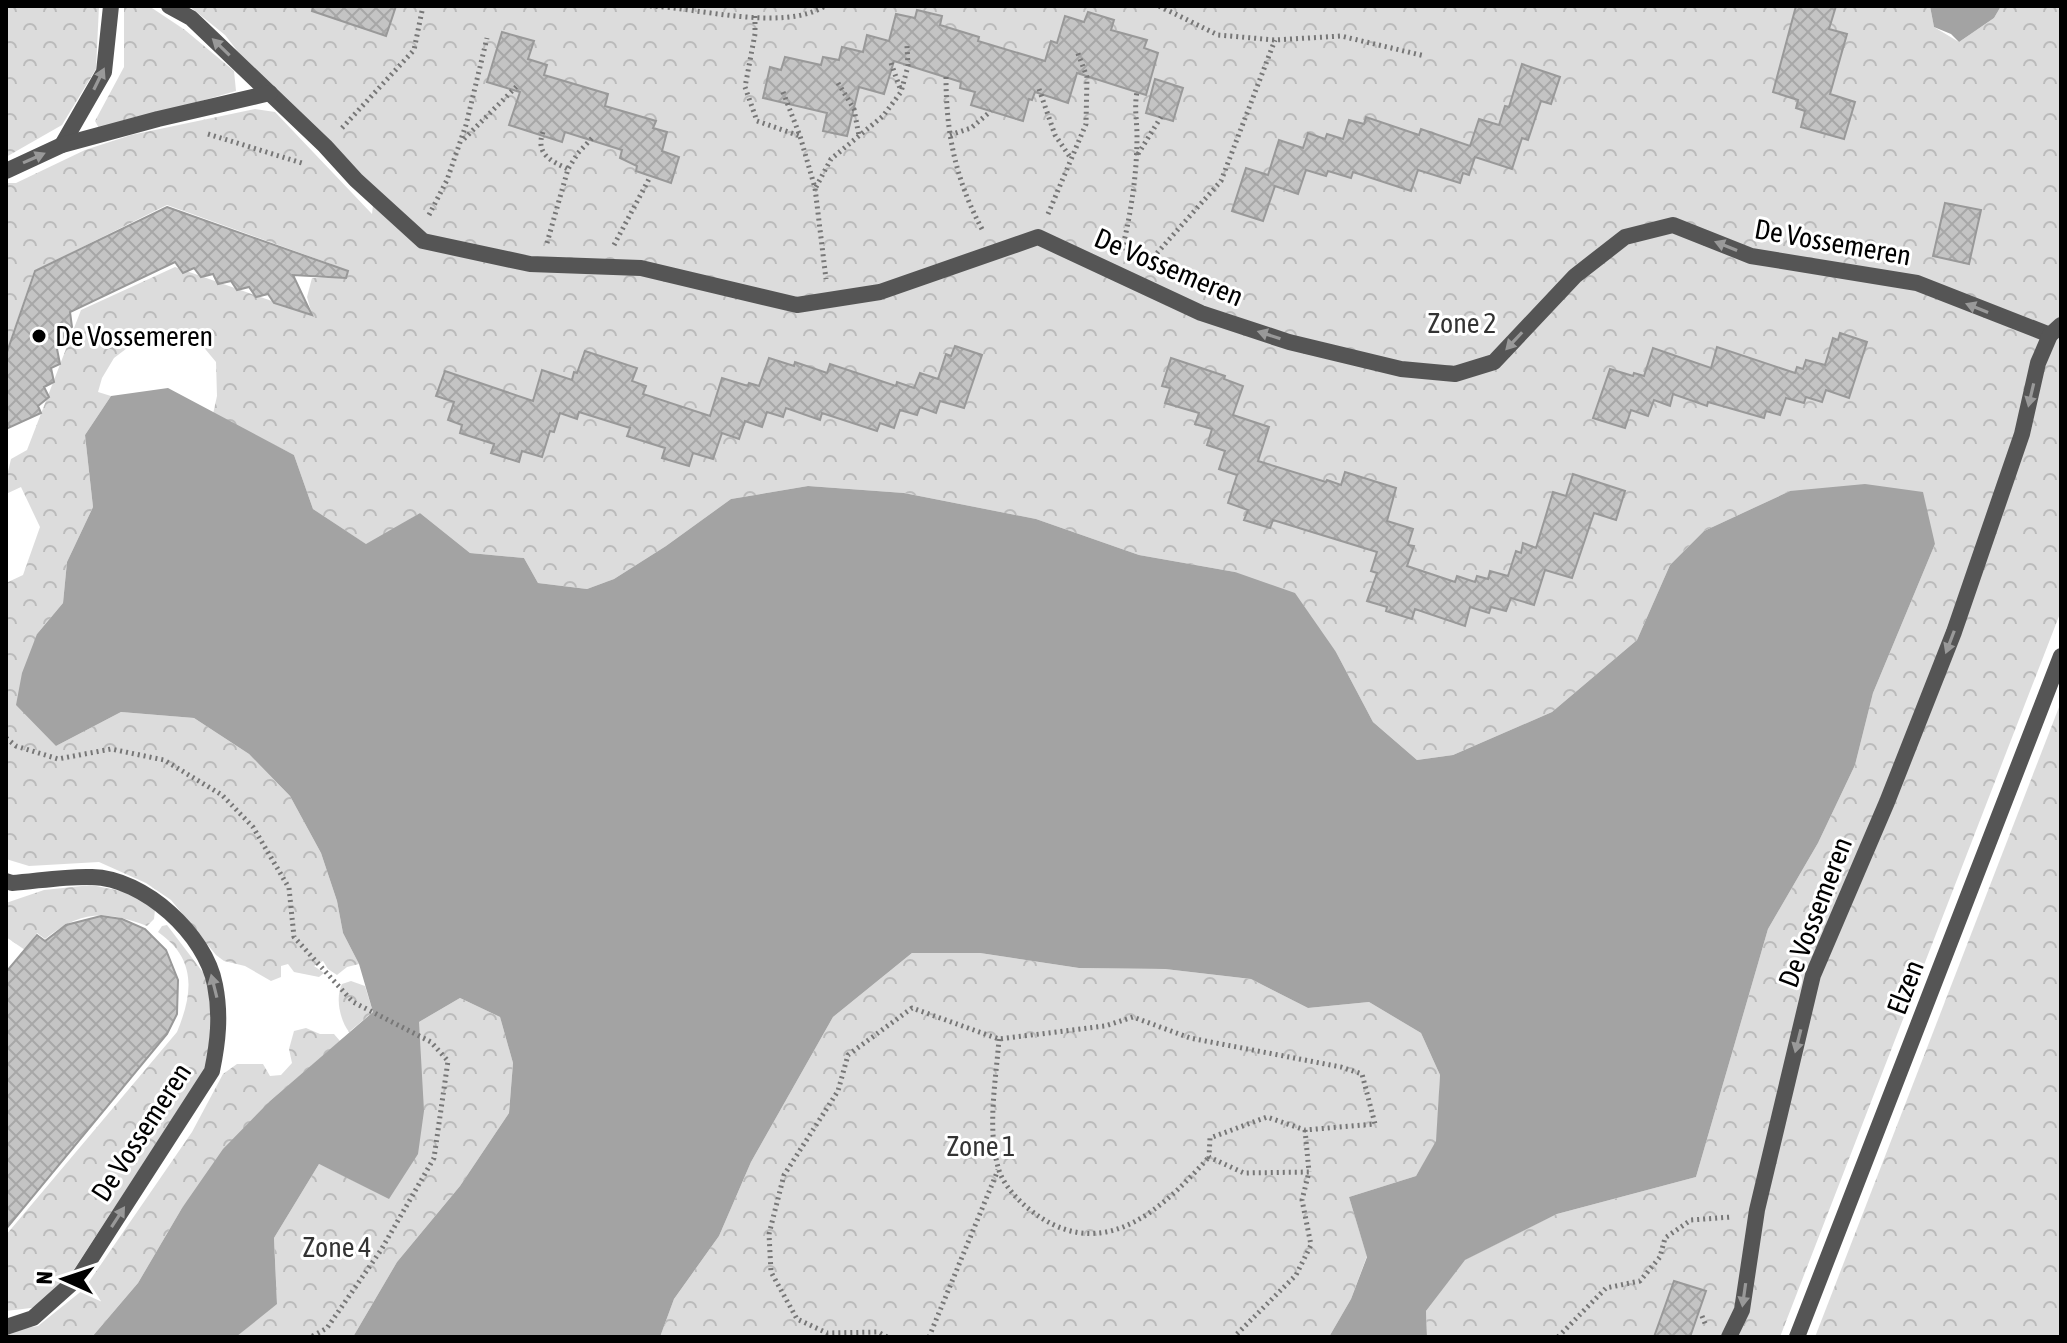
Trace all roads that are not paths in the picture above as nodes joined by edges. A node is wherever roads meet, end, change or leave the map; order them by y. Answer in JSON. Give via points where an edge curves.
{"nodes":[{"id":1,"x":111,"y":6,"type":"edge"},
{"id":2,"x":169,"y":6,"type":"edge"},
{"id":3,"x":270,"y":93,"type":"junction"},
{"id":4,"x":62,"y":145,"type":"junction"},
{"id":5,"x":6,"y":171,"type":"edge"},
{"id":6,"x":2055,"y":330,"type":"edge"},
{"id":7,"x":2061,"y":656,"type":"edge"},
{"id":8,"x":6,"y":881,"type":"edge"},
{"id":9,"x":6,"y":1327,"type":"edge"},
{"id":10,"x":1729,"y":1337,"type":"edge"},
{"id":11,"x":1797,"y":1337,"type":"edge"}],
"edges":[{"from":4,"to":1,"type":"street","one_way":true,"via":[[104,72]]},
{"from":3,"to":2,"type":"street","one_way":true,"via":[[191,18]]},
{"from":3,"to":4,"type":"street"},
{"from":6,"to":3,"type":"street","name":"De Vossemeren","one_way":true,"via":[[1917,283],[1751,256],[1673,225],[1625,237],[1575,276],[1494,362],[1455,374],[1401,369],[1289,342],[1201,313],[1038,237],[880,292],[797,305],[641,268],[530,264],[423,241]]},
{"from":5,"to":4,"type":"street","one_way":true},
{"from":6,"to":10,"type":"street","name":"De Vossemeren","one_way":true,"via":[[2038,363],[2022,434],[1954,632],[1813,975],[1756,1215],[1742,1310]]},
{"from":7,"to":11,"type":"street","name":"Elzen"},
{"from":9,"to":8,"type":"street","name":"De Vossemeren","one_way":true,"via":[[33,1318],[79,1277],[212,1071],[219,1011],[215,981],[200,950],[160,903],[127,885],[94,876]]}]}
